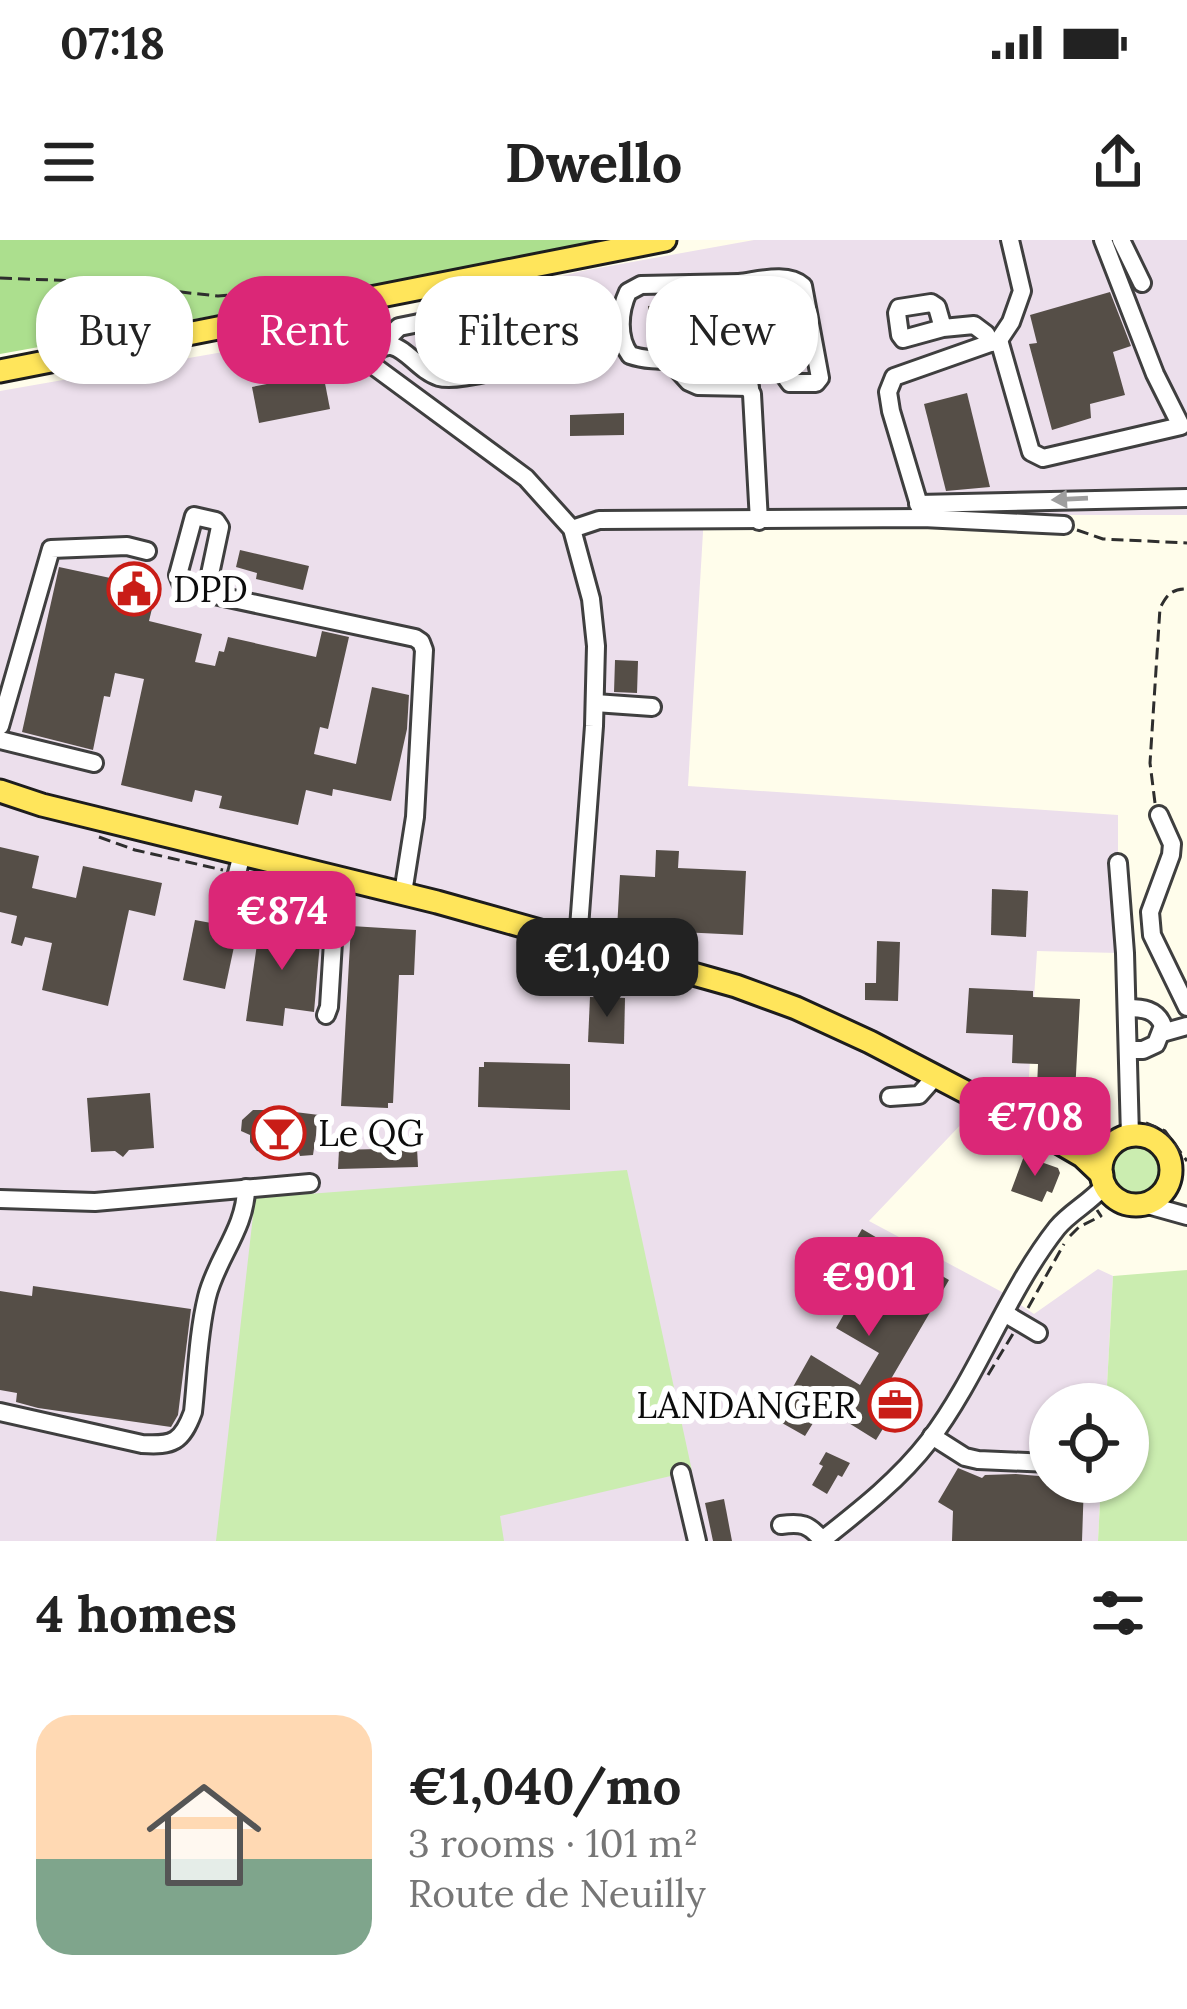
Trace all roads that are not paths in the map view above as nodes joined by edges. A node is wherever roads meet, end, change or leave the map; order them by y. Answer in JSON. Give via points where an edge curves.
{"nodes":[{"id":1,"x":665,"y":240,"type":"edge"},
{"id":2,"x":1010,"y":240,"type":"edge"},
{"id":3,"x":1103,"y":240,"type":"edge"},
{"id":4,"x":1120,"y":240,"type":"edge"},
{"id":5,"x":776,"y":280,"type":"joint"},
{"id":6,"x":1142,"y":283,"type":"dead end"},
{"id":7,"x":646,"y":285,"type":"edge"},
{"id":8,"x":391,"y":291,"type":"edge"},
{"id":9,"x":217,"y":326,"type":"edge"},
{"id":10,"x":943,"y":328,"type":"dead end"},
{"id":11,"x":995,"y":342,"type":"junction"},
{"id":12,"x":387,"y":345,"type":"joint"},
{"id":13,"x":646,"y":360,"type":"edge"},
{"id":14,"x":33,"y":365,"type":"junction"},
{"id":15,"x":0,"y":371,"type":"edge"},
{"id":16,"x":391,"y":380,"type":"edge"},
{"id":17,"x":0,"y":384,"type":"edge"},
{"id":18,"x":746,"y":384,"type":"edge"},
{"id":19,"x":1184,"y":429,"type":"edge"},
{"id":20,"x":1187,"y":498,"type":"edge"},
{"id":21,"x":920,"y":511,"type":"junction"},
{"id":22,"x":758,"y":520,"type":"junction"},
{"id":23,"x":1064,"y":525,"type":"road end"},
{"id":24,"x":572,"y":530,"type":"junction"},
{"id":25,"x":148,"y":550,"type":"dead end"},
{"id":26,"x":206,"y":593,"type":"dead end"},
{"id":27,"x":595,"y":703,"type":"junction"},
{"id":28,"x":652,"y":706,"type":"dead end"},
{"id":29,"x":0,"y":726,"type":"edge"},
{"id":30,"x":0,"y":740,"type":"edge"},
{"id":31,"x":94,"y":763,"type":"dead end"},
{"id":32,"x":0,"y":791,"type":"edge"},
{"id":33,"x":1160,"y":815,"type":"road end"},
{"id":34,"x":1118,"y":863,"type":"dead end"},
{"id":35,"x":337,"y":877,"type":"junction"},
{"id":36,"x":403,"y":893,"type":"junction"},
{"id":37,"x":578,"y":941,"type":"junction"},
{"id":38,"x":1187,"y":1007,"type":"edge"},
{"id":39,"x":1126,"y":1008,"type":"junction"},
{"id":40,"x":326,"y":1015,"type":"dead end"},
{"id":41,"x":1187,"y":1027,"type":"edge"},
{"id":42,"x":1162,"y":1033,"type":"junction"},
{"id":43,"x":1128,"y":1050,"type":"junction"},
{"id":44,"x":935,"y":1077,"type":"junction"},
{"id":45,"x":890,"y":1097,"type":"dead end"},
{"id":46,"x":1027,"y":1124,"type":"junction"},
{"id":47,"x":1122,"y":1139,"type":"junction"},
{"id":48,"x":1168,"y":1157,"type":"junction"},
{"id":49,"x":1187,"y":1177,"type":"edge"},
{"id":50,"x":310,"y":1183,"type":"dead end"},
{"id":51,"x":1099,"y":1187,"type":"junction"},
{"id":52,"x":246,"y":1188,"type":"junction"},
{"id":53,"x":1187,"y":1195,"type":"edge"},
{"id":54,"x":0,"y":1199,"type":"edge"},
{"id":55,"x":1151,"y":1200,"type":"junction"},
{"id":56,"x":1187,"y":1216,"type":"edge"},
{"id":57,"x":1013,"y":1318,"type":"junction"},
{"id":58,"x":1038,"y":1333,"type":"dead end"},
{"id":59,"x":0,"y":1412,"type":"edge"},
{"id":60,"x":932,"y":1436,"type":"junction"},
{"id":61,"x":1029,"y":1460,"type":"edge"},
{"id":62,"x":681,"y":1473,"type":"dead end"},
{"id":63,"x":781,"y":1526,"type":"dead end"},
{"id":64,"x":842,"y":1535,"type":"edge"},
{"id":65,"x":697,"y":1541,"type":"edge"},
{"id":66,"x":822,"y":1541,"type":"edge"}],
"edges":[{"from":1,"to":8,"type":"main road"},
{"from":2,"to":11,"type":"street","via":[[1022,291]]},
{"from":3,"to":19,"type":"street"},
{"from":4,"to":6,"type":"street"},
{"from":5,"to":5,"type":"street","via":[[802,286],[816,382],[784,376]]},
{"from":7,"to":13,"type":"street","via":[[622,303],[621,338],[630,356]]},
{"from":9,"to":14,"type":"main road"},
{"from":10,"to":11,"type":"street","via":[[974,325]]},
{"from":11,"to":19,"type":"street","via":[[1038,456]]},
{"from":11,"to":21,"type":"street","via":[[894,377],[891,411]]},
{"from":12,"to":12,"type":"street","via":[[447,378],[517,366],[521,357],[516,320],[494,308],[399,327]]},
{"from":14,"to":15,"type":"main road"},
{"from":14,"to":17,"type":"street"},
{"from":16,"to":24,"type":"street","via":[[526,478]]},
{"from":18,"to":22,"type":"street"},
{"from":20,"to":21,"type":"street","one_way":true},
{"from":21,"to":22,"type":"street"},
{"from":21,"to":23,"type":"street"},
{"from":22,"to":24,"type":"street","via":[[592,522]]},
{"from":24,"to":27,"type":"street","via":[[591,599]]},
{"from":25,"to":29,"type":"street","via":[[51,549]]},
{"from":26,"to":36,"type":"street","via":[[421,642],[416,817]]},
{"from":27,"to":28,"type":"street"},
{"from":27,"to":37,"type":"street"},
{"from":30,"to":31,"type":"street"},
{"from":32,"to":35,"type":"main road","via":[[238,871]]},
{"from":33,"to":38,"type":"street","via":[[1172,844],[1150,913],[1152,935]]},
{"from":34,"to":39,"type":"street"},
{"from":35,"to":36,"type":"main road"},
{"from":35,"to":40,"type":"street"},
{"from":36,"to":37,"type":"main road"},
{"from":37,"to":44,"type":"main road","via":[[796,1008]]},
{"from":39,"to":42,"type":"street","via":[[1154,1013]]},
{"from":39,"to":43,"type":"street"},
{"from":41,"to":42,"type":"street"},
{"from":42,"to":43,"type":"street","via":[[1150,1048]]},
{"from":43,"to":47,"type":"street"},
{"from":44,"to":45,"type":"street","via":[[919,1095]]},
{"from":44,"to":46,"type":"main road"},
{"from":46,"to":47,"type":"main road","via":[[1099,1148]]},
{"from":46,"to":51,"type":"main road","via":[[1082,1156]]},
{"from":47,"to":48,"type":"main road","via":[[1149,1137]]},
{"from":47,"to":51,"type":"main road","via":[[1102,1163]]},
{"from":48,"to":49,"type":"main road"},
{"from":48,"to":55,"type":"main road","via":[[1170,1179]]},
{"from":50,"to":52,"type":"street"},
{"from":51,"to":55,"type":"main road","via":[[1120,1201]]},
{"from":51,"to":57,"type":"street","via":[[1032,1265]]},
{"from":52,"to":54,"type":"street","via":[[94,1202]]},
{"from":52,"to":59,"type":"street","via":[[242,1219],[207,1296],[193,1412],[179,1438],[142,1444]]},
{"from":53,"to":55,"type":"main road"},
{"from":55,"to":56,"type":"street"},
{"from":57,"to":58,"type":"street"},
{"from":57,"to":60,"type":"street"},
{"from":60,"to":61,"type":"street","via":[[965,1456]]},
{"from":60,"to":64,"type":"street"},
{"from":62,"to":65,"type":"street"},
{"from":63,"to":66,"type":"street","via":[[811,1526]]},
{"from":64,"to":66,"type":"street"}]}
